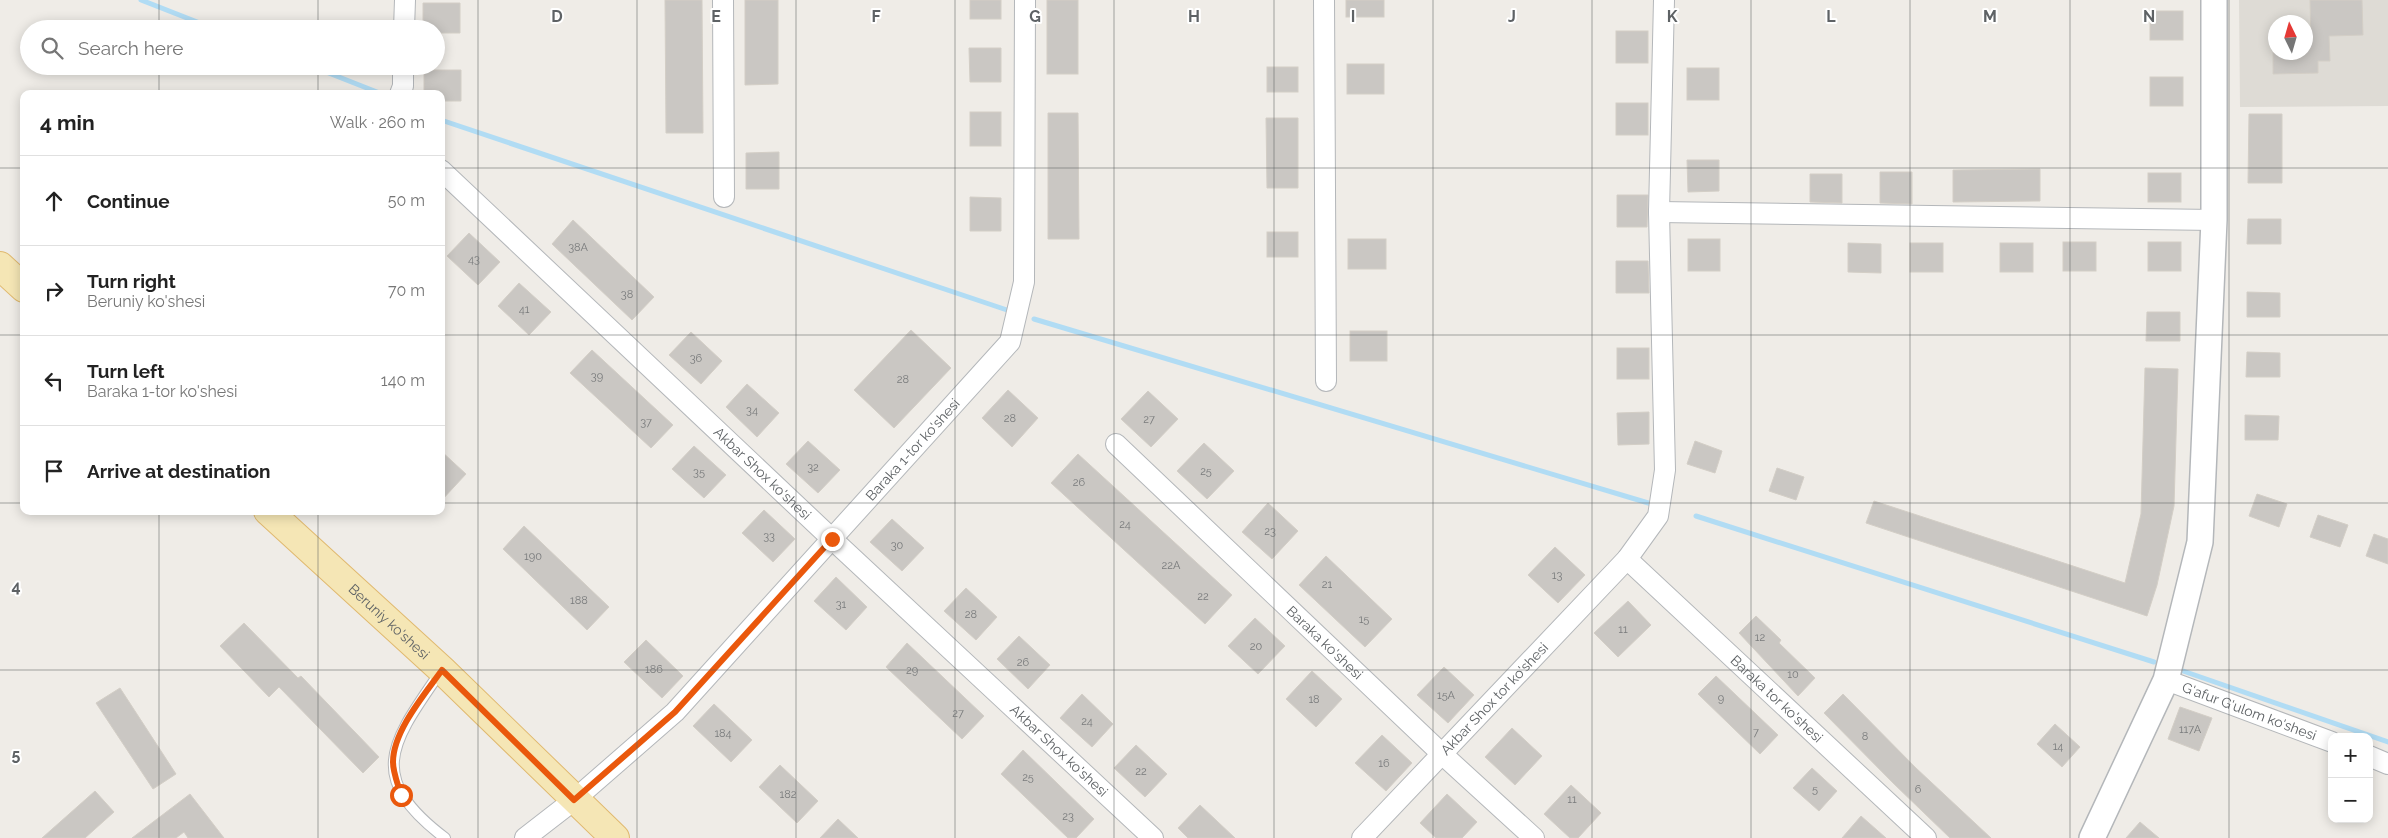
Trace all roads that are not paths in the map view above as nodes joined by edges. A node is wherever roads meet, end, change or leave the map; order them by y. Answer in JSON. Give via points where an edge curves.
{"nodes":[{"id":1,"x":405,"y":0,"type":"edge"},
{"id":2,"x":724,"y":0,"type":"edge"},
{"id":3,"x":1024,"y":0,"type":"edge"},
{"id":4,"x":1324,"y":0,"type":"edge"},
{"id":5,"x":1664,"y":0,"type":"edge"},
{"id":6,"x":2214,"y":0,"type":"edge"},
{"id":7,"x":404,"y":20,"type":"edge"},
{"id":8,"x":403,"y":75,"type":"edge"},
{"id":9,"x":402,"y":90,"type":"edge"},
{"id":10,"x":445,"y":174,"type":"edge"},
{"id":11,"x":724,"y":197,"type":"dead end"},
{"id":12,"x":1659,"y":212,"type":"junction"},
{"id":13,"x":2214,"y":220,"type":"junction"},
{"id":14,"x":0,"y":266,"type":"edge"},
{"id":15,"x":20,"y":284,"type":"edge"},
{"id":16,"x":1326,"y":381,"type":"dead end"},
{"id":17,"x":1116,"y":444,"type":"dead end"},
{"id":18,"x":272,"y":515,"type":"edge"},
{"id":19,"x":832,"y":539,"type":"junction"},
{"id":20,"x":1627,"y":560,"type":"junction"},
{"id":21,"x":442,"y":670,"type":"junction"},
{"id":22,"x":2166,"y":680,"type":"junction"},
{"id":23,"x":2328,"y":741,"type":"edge"},
{"id":24,"x":1442,"y":754,"type":"junction"},
{"id":25,"x":2373,"y":758,"type":"edge"},
{"id":26,"x":2388,"y":764,"type":"edge"},
{"id":27,"x":574,"y":800,"type":"junction"},
{"id":28,"x":445,"y":838,"type":"edge"},
{"id":29,"x":525,"y":838,"type":"edge"},
{"id":30,"x":615,"y":838,"type":"edge"},
{"id":31,"x":1152,"y":838,"type":"edge"},
{"id":32,"x":1362,"y":838,"type":"edge"},
{"id":33,"x":1534,"y":838,"type":"edge"},
{"id":34,"x":1926,"y":838,"type":"edge"},
{"id":35,"x":2092,"y":838,"type":"edge"}],
"edges":[{"from":1,"to":7,"type":"street"},
{"from":2,"to":11,"type":"street"},
{"from":3,"to":19,"type":"street","name":"Baraka 1-tor ko'shesi","via":[[1024,282],[1010,342]]},
{"from":4,"to":16,"type":"street"},
{"from":5,"to":12,"type":"street","name":"Akbar Shox tor ko'shesi"},
{"from":6,"to":13,"type":"street"},
{"from":8,"to":9,"type":"street"},
{"from":10,"to":19,"type":"street","name":"Akbar Shox ko'shesi"},
{"from":12,"to":13,"type":"street"},
{"from":12,"to":20,"type":"street","name":"Akbar Shox tor ko'shesi","via":[[1665,470],[1658,516]]},
{"from":13,"to":22,"type":"street","via":[[2200,542]]},
{"from":14,"to":15,"type":"main road"},
{"from":17,"to":24,"type":"street","name":"Baraka ko'shesi"},
{"from":18,"to":21,"type":"main road","name":"Beruniy ko'shesi"},
{"from":19,"to":27,"type":"street","name":"Baraka 1-tor ko'shesi","via":[[675,712]]},
{"from":19,"to":31,"type":"street","name":"Akbar Shox ko'shesi"},
{"from":20,"to":24,"type":"street","name":"Akbar Shox tor ko'shesi"},
{"from":20,"to":34,"type":"street","name":"Baraka tor ko'shesi"},
{"from":21,"to":27,"type":"main road","name":"Beruniy ko'shesi"},
{"from":21,"to":28,"type":"lane","via":[[408,720],[393,759],[401,795]]},
{"from":22,"to":23,"type":"street","name":"G'afur G'ulom ko'shesi"},
{"from":22,"to":35,"type":"street"},
{"from":24,"to":32,"type":"street","name":"Akbar Shox tor ko'shesi"},
{"from":24,"to":33,"type":"street","name":"Baraka ko'shesi"},
{"from":25,"to":26,"type":"street"},
{"from":27,"to":29,"type":"street","name":"Baraka 1-tor ko'shesi"},
{"from":27,"to":30,"type":"main road","name":"Beruniy ko'shesi"}]}
